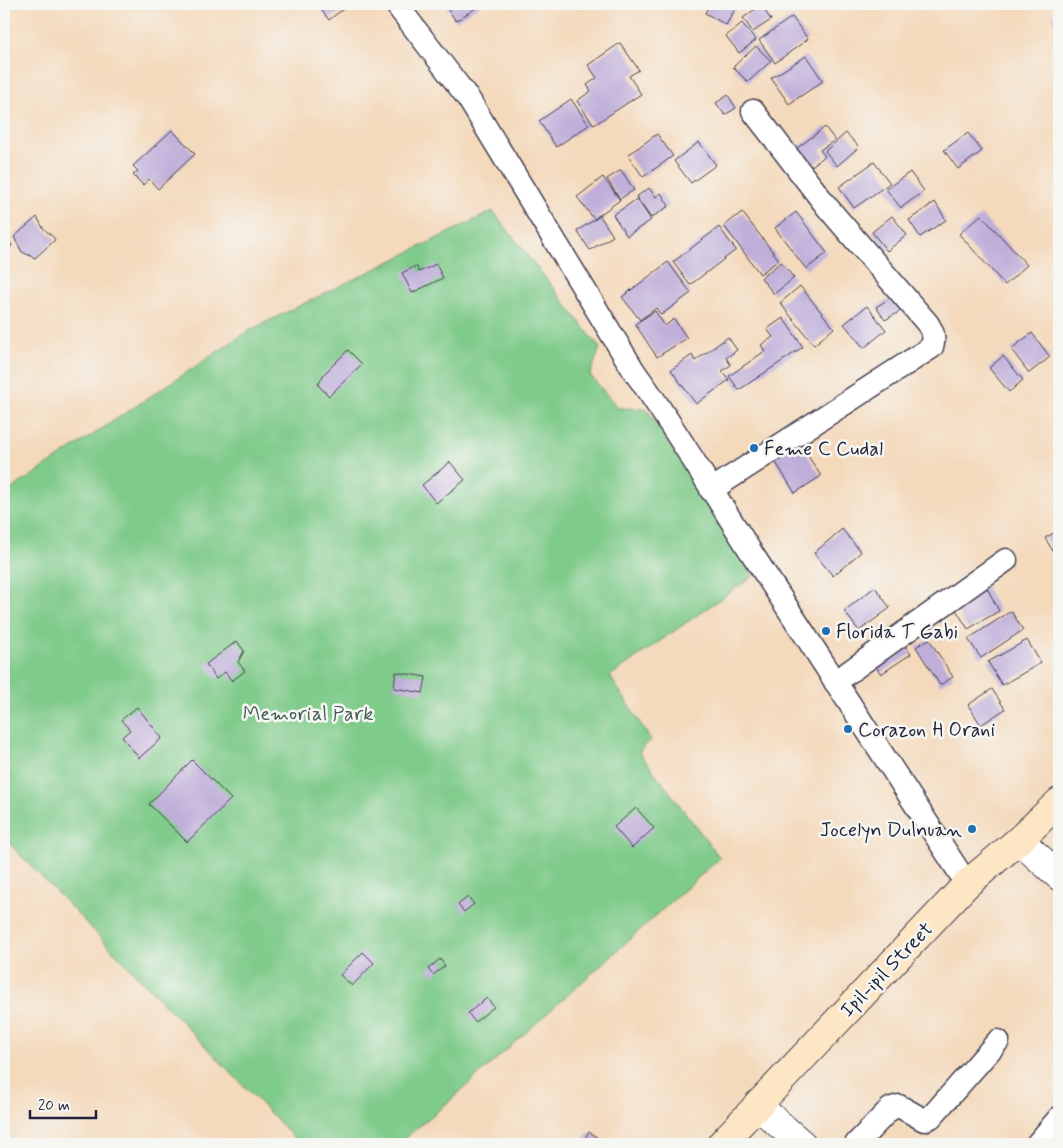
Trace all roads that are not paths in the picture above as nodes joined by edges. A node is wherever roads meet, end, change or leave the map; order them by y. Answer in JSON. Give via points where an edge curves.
{"nodes":[{"id":1,"x":396,"y":4,"type":"edge"},
{"id":2,"x":753,"y":112,"type":"dead end"},
{"id":3,"x":711,"y":490,"type":"junction"},
{"id":4,"x":1006,"y":560,"type":"dead end"},
{"id":5,"x":835,"y":682,"type":"junction"},
{"id":6,"x":1059,"y":802,"type":"edge"},
{"id":7,"x":1019,"y":840,"type":"junction"},
{"id":8,"x":1059,"y":876,"type":"edge"},
{"id":9,"x":968,"y":884,"type":"junction"},
{"id":10,"x":998,"y":1041,"type":"dead end"},
{"id":11,"x":757,"y":1106,"type":"junction"},
{"id":12,"x":1059,"y":1118,"type":"edge"},
{"id":13,"x":720,"y":1144,"type":"edge"},
{"id":14,"x":802,"y":1144,"type":"edge"},
{"id":15,"x":856,"y":1144,"type":"edge"},
{"id":16,"x":1037,"y":1144,"type":"edge"}],
"edges":[{"from":1,"to":3,"type":"street","via":[[468,98],[634,371]]},
{"from":2,"to":3,"type":"street","via":[[828,208],[928,324],[934,339],[932,347]]},
{"from":3,"to":5,"type":"street"},
{"from":4,"to":5,"type":"street"},
{"from":5,"to":9,"type":"street"},
{"from":6,"to":7,"type":"main road","name":"Ipil-ipil Street"},
{"from":7,"to":8,"type":"street"},
{"from":7,"to":9,"type":"main road","name":"Ipil-ipil Street"},
{"from":9,"to":11,"type":"main road","name":"Ipil-ipil Street"},
{"from":10,"to":15,"type":"street","via":[[931,1117],[924,1120],[899,1106],[895,1107]]},
{"from":11,"to":13,"type":"main road","name":"Ipil-ipil Street"},
{"from":11,"to":14,"type":"street"},
{"from":12,"to":16,"type":"street"}]}
